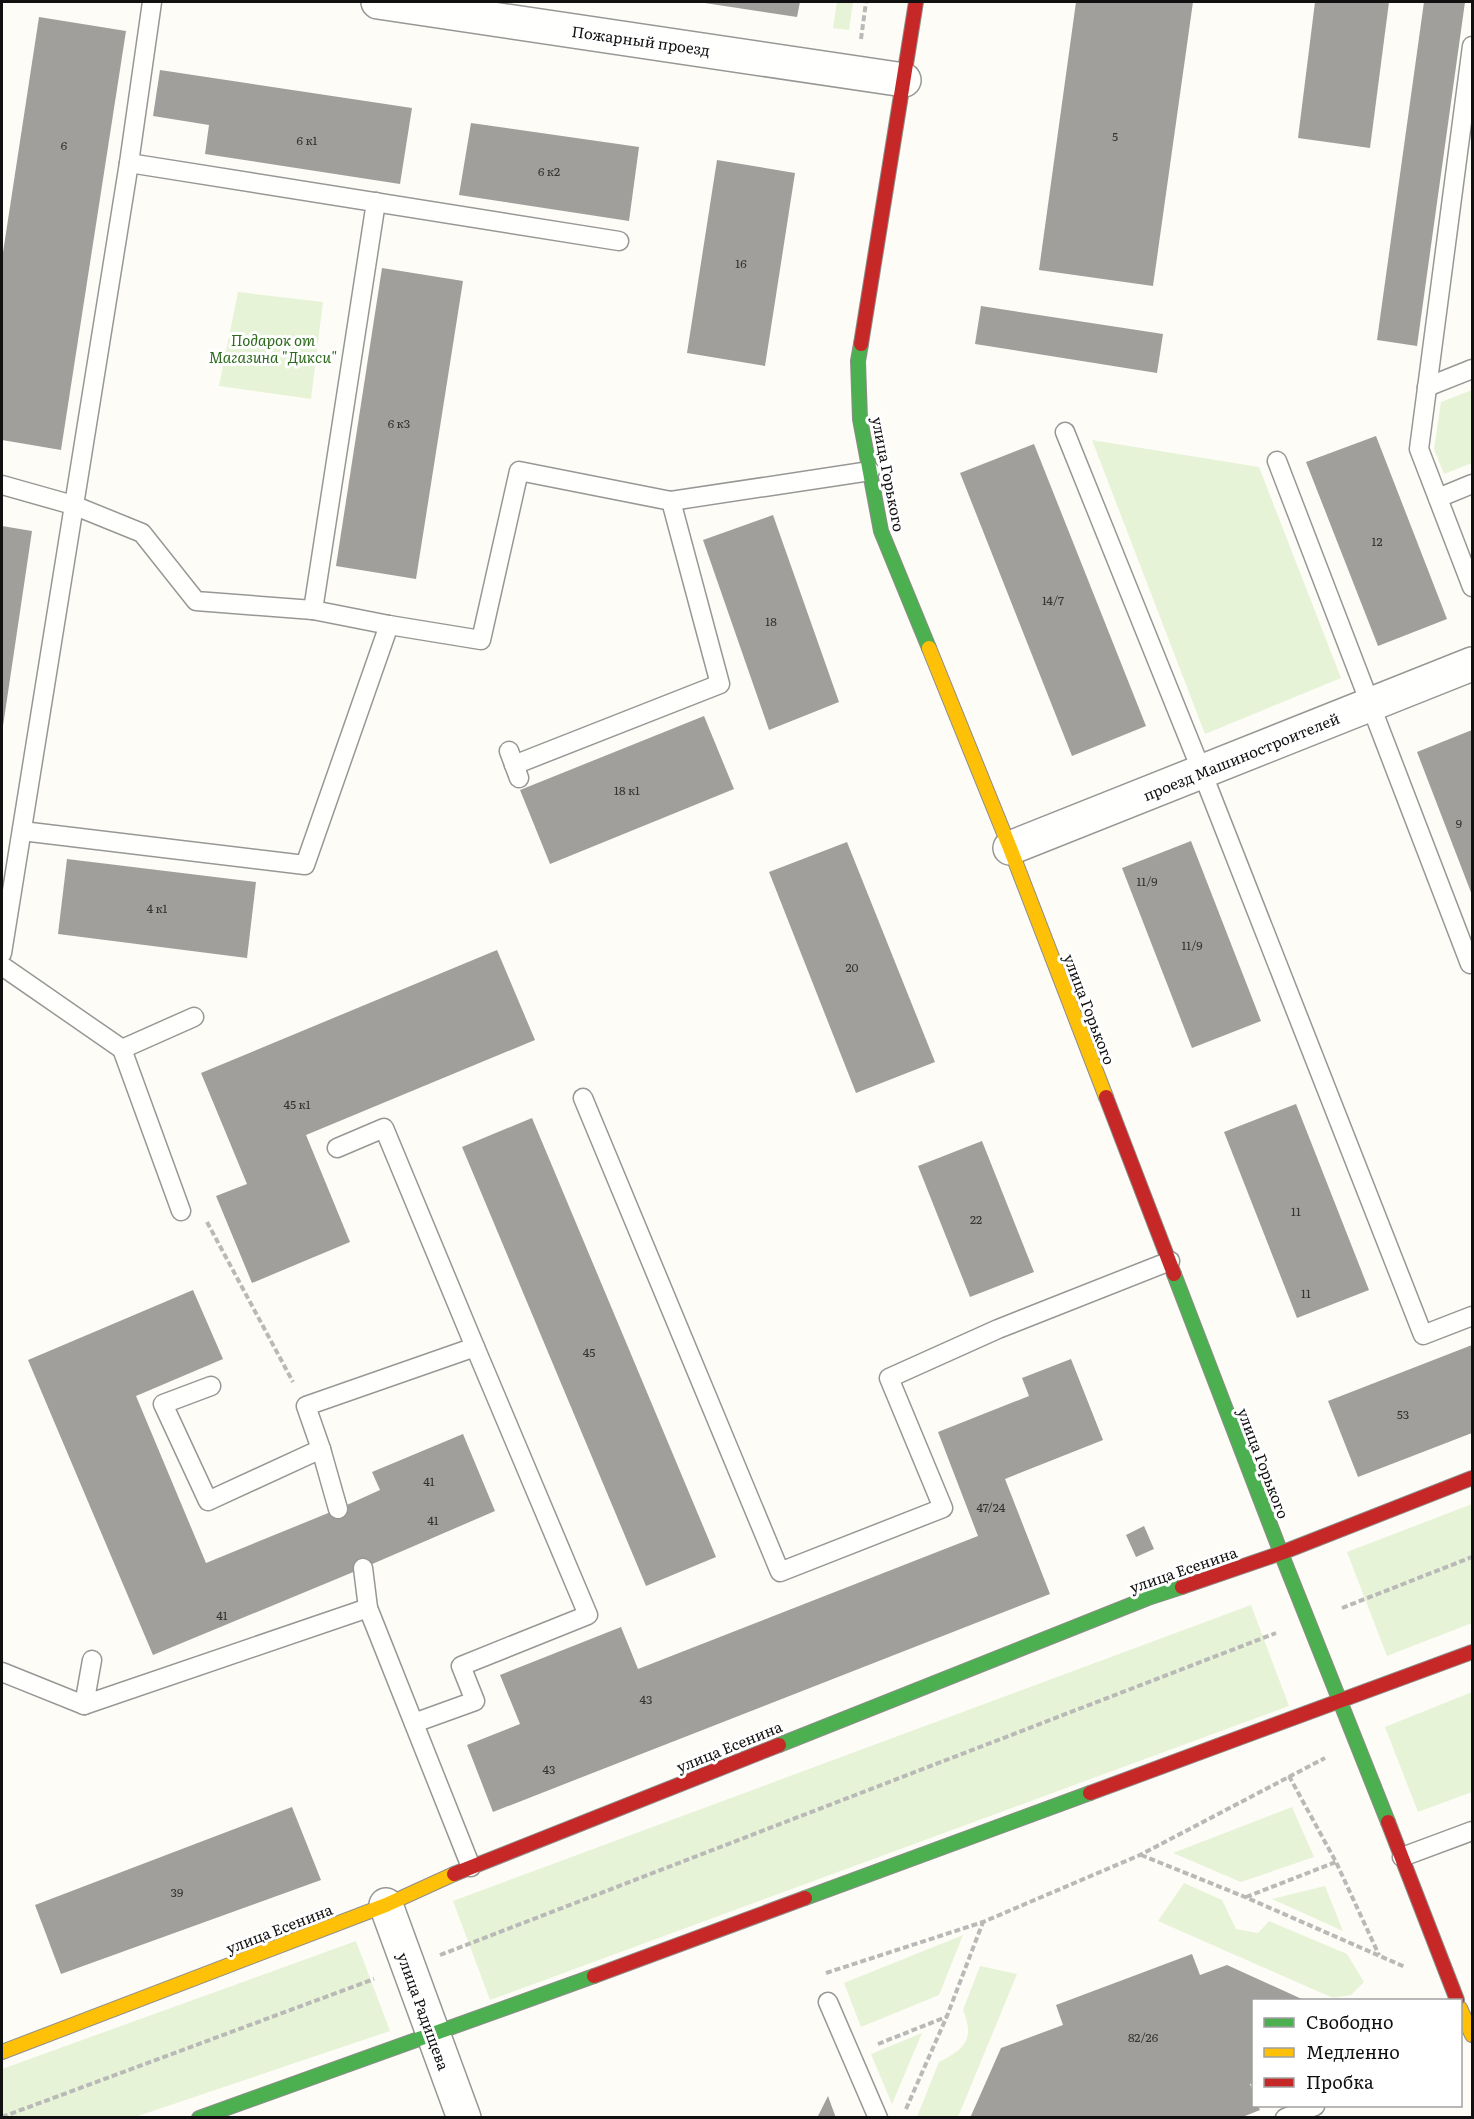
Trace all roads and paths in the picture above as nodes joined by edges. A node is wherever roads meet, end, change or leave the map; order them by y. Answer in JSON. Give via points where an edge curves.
{"nodes":[{"id":1,"x":152,"y":2,"type":"edge"},
{"id":2,"x":378,"y":2,"type":"edge"},
{"id":3,"x":916,"y":2,"type":"edge"},
{"id":4,"x":1473,"y":46,"type":"edge"},
{"id":5,"x":904,"y":80,"type":"junction"},
{"id":6,"x":129,"y":163,"type":"junction"},
{"id":7,"x":376,"y":202,"type":"junction"},
{"id":8,"x":619,"y":241,"type":"dead end"},
{"id":9,"x":1473,"y":369,"type":"edge"},
{"id":10,"x":1427,"y":387,"type":"junction"},
{"id":11,"x":1065,"y":432,"type":"dead end"},
{"id":12,"x":1277,"y":461,"type":"dead end"},
{"id":13,"x":870,"y":471,"type":"junction"},
{"id":14,"x":1473,"y":484,"type":"edge"},
{"id":15,"x":2,"y":485,"type":"edge"},
{"id":16,"x":1438,"y":498,"type":"junction"},
{"id":17,"x":671,"y":501,"type":"junction"},
{"id":18,"x":73,"y":505,"type":"junction"},
{"id":19,"x":1473,"y":587,"type":"edge"},
{"id":20,"x":313,"y":610,"type":"junction"},
{"id":21,"x":389,"y":625,"type":"junction"},
{"id":22,"x":1473,"y":664,"type":"edge"},
{"id":23,"x":1372,"y":705,"type":"junction"},
{"id":24,"x":514,"y":765,"type":"dead end"},
{"id":25,"x":1202,"y":772,"type":"junction"},
{"id":26,"x":22,"y":831,"type":"junction"},
{"id":27,"x":1010,"y":848,"type":"junction"},
{"id":28,"x":2,"y":953,"type":"edge"},
{"id":29,"x":1470,"y":964,"type":"dead end"},
{"id":30,"x":2,"y":966,"type":"edge"},
{"id":31,"x":194,"y":1017,"type":"dead end"},
{"id":32,"x":122,"y":1049,"type":"junction"},
{"id":33,"x":583,"y":1098,"type":"dead end"},
{"id":34,"x":337,"y":1148,"type":"dead end"},
{"id":35,"x":181,"y":1211,"type":"joint"},
{"id":36,"x":1170,"y":1261,"type":"junction"},
{"id":37,"x":1473,"y":1316,"type":"edge"},
{"id":38,"x":475,"y":1347,"type":"junction"},
{"id":39,"x":211,"y":1386,"type":"dead end"},
{"id":40,"x":306,"y":1406,"type":"junction"},
{"id":41,"x":321,"y":1449,"type":"junction"},
{"id":42,"x":1473,"y":1478,"type":"edge"},
{"id":43,"x":338,"y":1509,"type":"dead end"},
{"id":44,"x":1281,"y":1553,"type":"junction"},
{"id":45,"x":1473,"y":1557,"type":"edge"},
{"id":46,"x":363,"y":1568,"type":"dead end"},
{"id":47,"x":1384,"y":1592,"type":"dead end"},
{"id":48,"x":368,"y":1608,"type":"junction"},
{"id":49,"x":1260,"y":1640,"type":"dead end"},
{"id":50,"x":1473,"y":1652,"type":"edge"},
{"id":51,"x":92,"y":1660,"type":"dead end"},
{"id":52,"x":2,"y":1672,"type":"edge"},
{"id":53,"x":1341,"y":1701,"type":"junction"},
{"id":54,"x":84,"y":1705,"type":"junction"},
{"id":55,"x":414,"y":1723,"type":"junction"},
{"id":56,"x":1357,"y":1741,"type":"junction"},
{"id":57,"x":1289,"y":1776,"type":"junction"},
{"id":58,"x":1473,"y":1831,"type":"edge"},
{"id":59,"x":1140,"y":1855,"type":"junction"},
{"id":60,"x":1402,"y":1857,"type":"junction"},
{"id":61,"x":1336,"y":1862,"type":"junction"},
{"id":62,"x":471,"y":1866,"type":"junction"},
{"id":63,"x":1245,"y":1897,"type":"junction"},
{"id":64,"x":386,"y":1905,"type":"junction"},
{"id":65,"x":983,"y":1922,"type":"junction"},
{"id":66,"x":465,"y":1945,"type":"dead end"},
{"id":67,"x":1379,"y":1956,"type":"junction"},
{"id":68,"x":369,"y":1981,"type":"dead end"},
{"id":69,"x":1455,"y":1994,"type":"edge"},
{"id":70,"x":828,"y":2002,"type":"joint"},
{"id":71,"x":1462,"y":2010,"type":"edge"},
{"id":72,"x":947,"y":2016,"type":"junction"},
{"id":73,"x":433,"y":2035,"type":"junction"},
{"id":74,"x":1473,"y":2035,"type":"edge"},
{"id":75,"x":2,"y":2052,"type":"edge"},
{"id":76,"x":851,"y":2054,"type":"junction"},
{"id":77,"x":1312,"y":2107,"type":"edge"},
{"id":78,"x":2,"y":2117,"type":"edge"},
{"id":79,"x":199,"y":2118,"type":"edge"},
{"id":80,"x":464,"y":2118,"type":"edge"},
{"id":81,"x":878,"y":2118,"type":"edge"},
{"id":82,"x":902,"y":2118,"type":"edge"},
{"id":83,"x":1284,"y":2118,"type":"edge"}],
"edges":[{"from":1,"to":6,"type":"lane"},
{"from":2,"to":5,"type":"street","name":"Пожарный проезд"},
{"from":3,"to":5,"type":"main road","name":"улица Горького"},
{"from":4,"to":10,"type":"lane"},
{"from":5,"to":13,"type":"main road","name":"улица Горького","via":[[858,361],[860,419]]},
{"from":6,"to":7,"type":"lane"},
{"from":6,"to":18,"type":"lane"},
{"from":7,"to":8,"type":"lane"},
{"from":7,"to":20,"type":"lane"},
{"from":9,"to":10,"type":"lane"},
{"from":10,"to":16,"type":"lane","via":[[1419,449]]},
{"from":11,"to":25,"type":"lane"},
{"from":12,"to":23,"type":"lane"},
{"from":13,"to":17,"type":"lane"},
{"from":13,"to":27,"type":"main road","name":"улица Горького","via":[[881,531]]},
{"from":14,"to":16,"type":"lane"},
{"from":15,"to":18,"type":"lane"},
{"from":16,"to":19,"type":"lane"},
{"from":17,"to":21,"type":"lane","via":[[519,471],[481,640]]},
{"from":17,"to":24,"type":"lane","via":[[720,684]]},
{"from":18,"to":20,"type":"lane","via":[[142,533],[196,602]]},
{"from":18,"to":26,"type":"lane"},
{"from":20,"to":21,"type":"lane"},
{"from":21,"to":26,"type":"lane","via":[[304,865]]},
{"from":22,"to":23,"type":"street","name":"проезд Машиностроителей"},
{"from":23,"to":25,"type":"street","name":"проезд Машиностроителей"},
{"from":23,"to":29,"type":"lane"},
{"from":25,"to":27,"type":"street","name":"проезд Машиностроителей"},
{"from":25,"to":37,"type":"lane","via":[[1424,1335]]},
{"from":26,"to":28,"type":"lane"},
{"from":27,"to":36,"type":"main road","name":"улица Горького"},
{"from":30,"to":32,"type":"lane"},
{"from":31,"to":32,"type":"lane"},
{"from":32,"to":35,"type":"lane"},
{"from":33,"to":36,"type":"lane","via":[[780,1572],[943,1508],[889,1378],[998,1329]]},
{"from":34,"to":38,"type":"lane","via":[[384,1128]]},
{"from":35,"to":40,"type":"path","via":[[205,1218]]},
{"from":36,"to":44,"type":"main road","name":"улица Горького"},
{"from":38,"to":40,"type":"lane"},
{"from":38,"to":55,"type":"lane","via":[[588,1615],[461,1666],[475,1701]]},
{"from":39,"to":41,"type":"lane","via":[[163,1404],[208,1501]]},
{"from":40,"to":41,"type":"lane"},
{"from":41,"to":43,"type":"lane"},
{"from":42,"to":44,"type":"main road","name":"улица Есенина"},
{"from":44,"to":53,"type":"main road","name":"улица Горького"},
{"from":44,"to":62,"type":"main road","name":"улица Есенина","via":[[1148,1598]]},
{"from":45,"to":47,"type":"path"},
{"from":46,"to":48,"type":"lane"},
{"from":48,"to":54,"type":"lane"},
{"from":48,"to":55,"type":"lane"},
{"from":49,"to":66,"type":"path"},
{"from":50,"to":53,"type":"main road"},
{"from":51,"to":54,"type":"lane"},
{"from":52,"to":54,"type":"lane"},
{"from":53,"to":56,"type":"main road","name":"улица Горького"},
{"from":53,"to":73,"type":"main road"},
{"from":55,"to":62,"type":"lane"},
{"from":56,"to":57,"type":"path"},
{"from":56,"to":60,"type":"main road","name":"улица Горького"},
{"from":57,"to":59,"type":"path"},
{"from":57,"to":61,"type":"path"},
{"from":58,"to":60,"type":"lane"},
{"from":59,"to":63,"type":"path"},
{"from":59,"to":65,"type":"path"},
{"from":60,"to":69,"type":"main road","name":"улица Горького"},
{"from":61,"to":63,"type":"path"},
{"from":61,"to":67,"type":"path"},
{"from":62,"to":64,"type":"main road","name":"улица Есенина"},
{"from":63,"to":67,"type":"path"},
{"from":64,"to":73,"type":"street","name":"улица Радищева"},
{"from":64,"to":75,"type":"main road","name":"улица Есенина"},
{"from":65,"to":70,"type":"path","via":[[816,1976]]},
{"from":65,"to":72,"type":"path"},
{"from":67,"to":69,"type":"path"},
{"from":68,"to":78,"type":"path"},
{"from":70,"to":76,"type":"lane"},
{"from":71,"to":74,"type":"main road"},
{"from":72,"to":76,"type":"path"},
{"from":72,"to":82,"type":"path"},
{"from":73,"to":79,"type":"main road"},
{"from":73,"to":80,"type":"street","name":"улица Радищева"},
{"from":76,"to":81,"type":"lane"},
{"from":77,"to":83,"type":"lane"}]}
